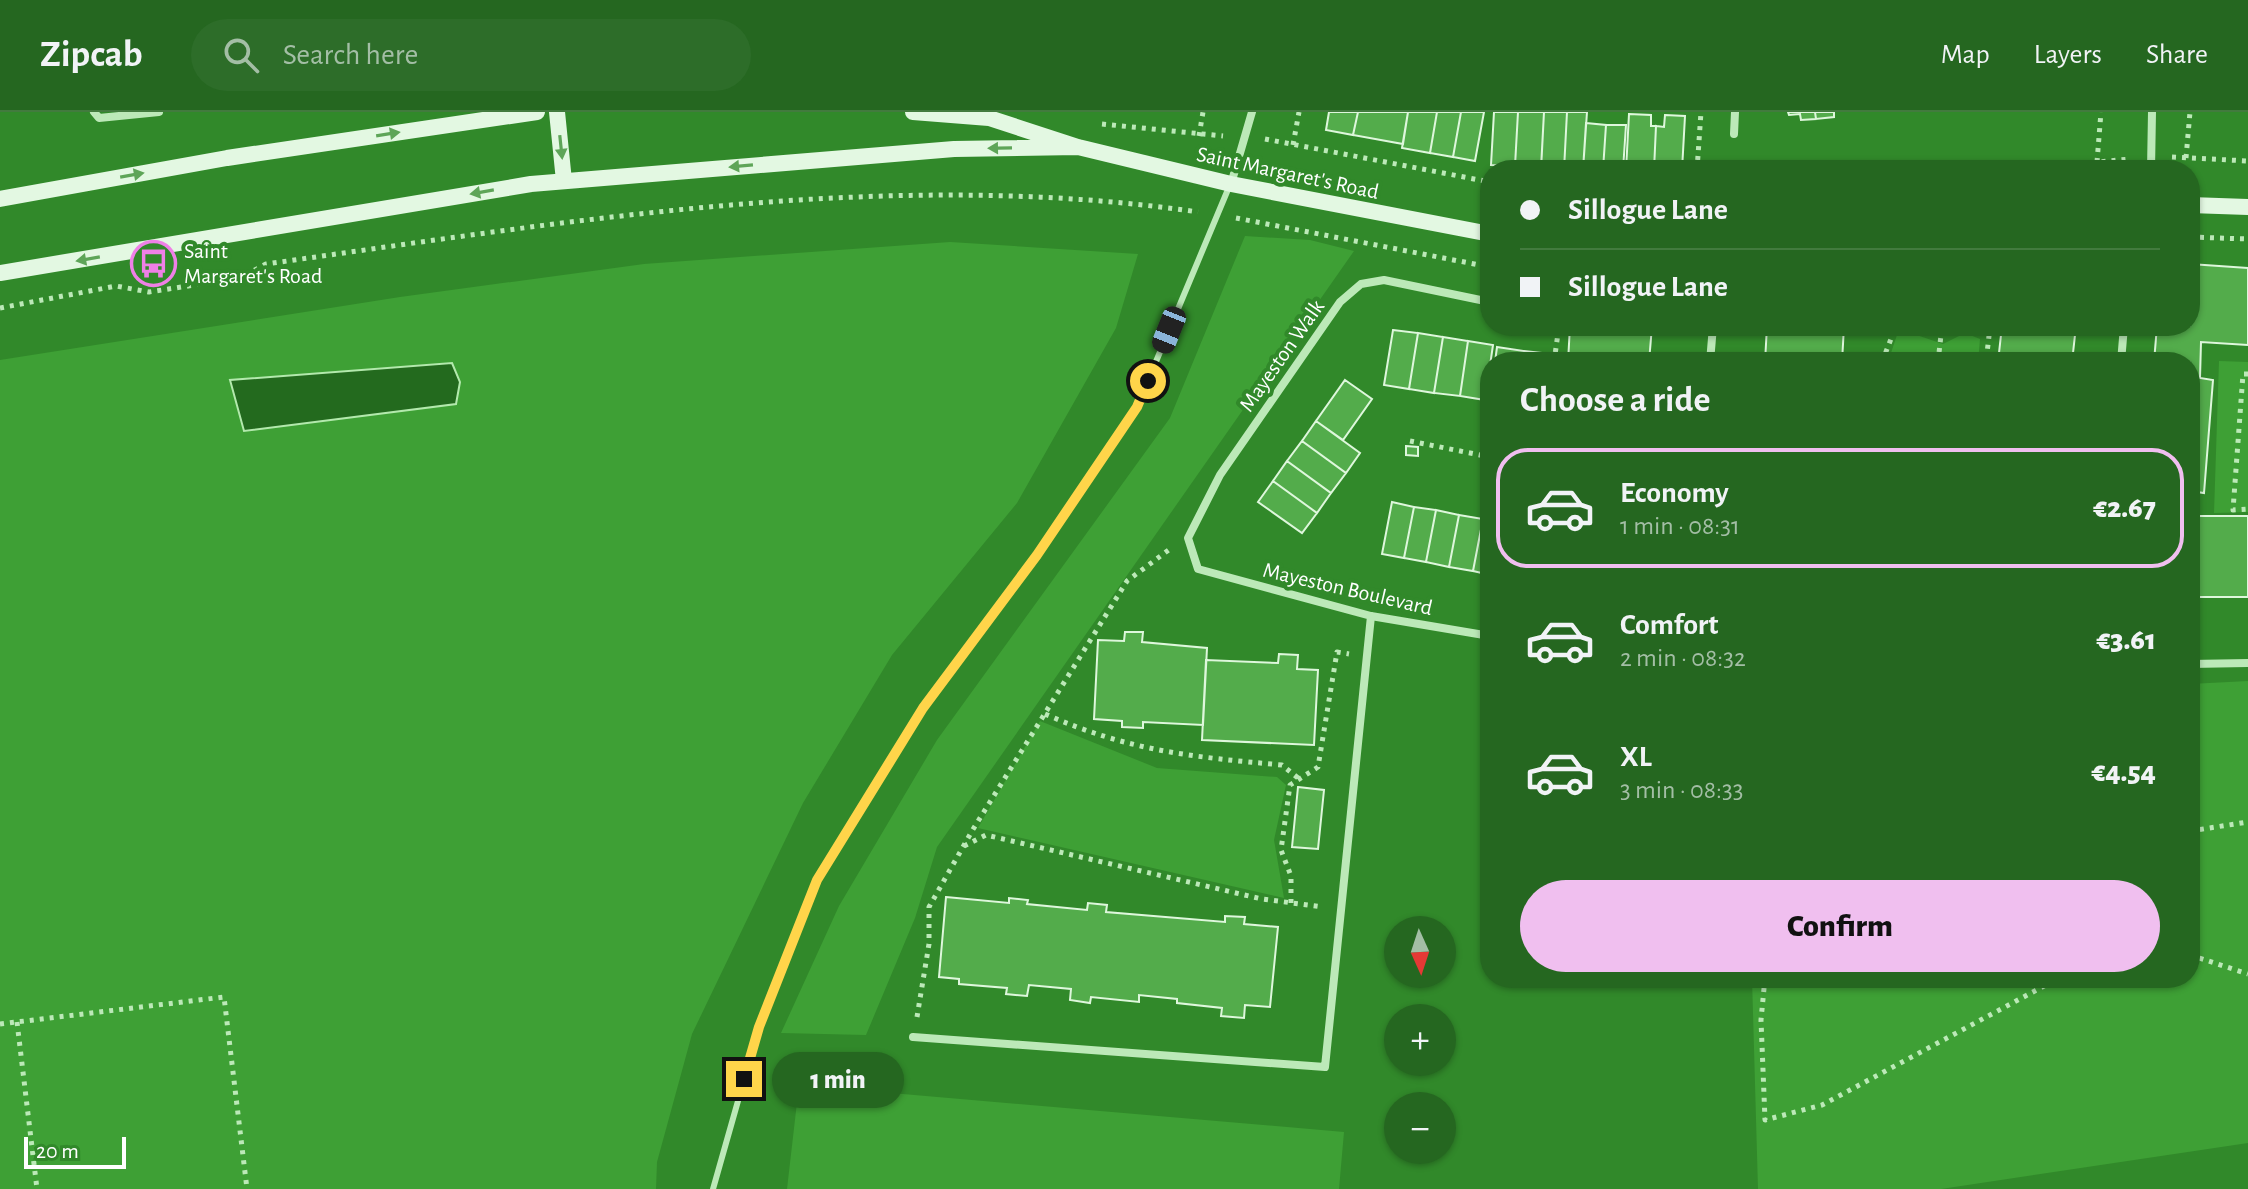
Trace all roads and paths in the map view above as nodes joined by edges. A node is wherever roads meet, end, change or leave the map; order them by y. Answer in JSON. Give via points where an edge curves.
{"nodes":[{"id":1,"x":94,"y":112,"type":"edge"},
{"id":2,"x":159,"y":112,"type":"edge"},
{"id":3,"x":537,"y":112,"type":"edge"},
{"id":4,"x":557,"y":112,"type":"edge"},
{"id":5,"x":913,"y":112,"type":"edge"},
{"id":6,"x":1203,"y":112,"type":"edge"},
{"id":7,"x":1252,"y":112,"type":"edge"},
{"id":8,"x":1299,"y":112,"type":"edge"},
{"id":9,"x":1701,"y":112,"type":"edge"},
{"id":10,"x":1735,"y":112,"type":"edge"},
{"id":11,"x":2101,"y":112,"type":"edge"},
{"id":12,"x":2152,"y":112,"type":"edge"},
{"id":13,"x":2190,"y":112,"type":"edge"},
{"id":14,"x":1089,"y":122,"type":"dead end"},
{"id":15,"x":1734,"y":134,"type":"dead end"},
{"id":16,"x":1199,"y":136,"type":"junction"},
{"id":17,"x":1245,"y":136,"type":"junction"},
{"id":18,"x":1293,"y":145,"type":"junction"},
{"id":19,"x":1078,"y":147,"type":"junction"},
{"id":20,"x":2186,"y":158,"type":"dead end"},
{"id":21,"x":1698,"y":160,"type":"edge"},
{"id":22,"x":2097,"y":160,"type":"edge"},
{"id":23,"x":2151,"y":160,"type":"edge"},
{"id":24,"x":1480,"y":180,"type":"edge"},
{"id":25,"x":564,"y":181,"type":"junction"},
{"id":26,"x":1231,"y":184,"type":"junction"},
{"id":27,"x":0,"y":199,"type":"edge"},
{"id":28,"x":2200,"y":205,"type":"edge"},
{"id":29,"x":2248,"y":207,"type":"edge"},
{"id":30,"x":1218,"y":215,"type":"junction"},
{"id":31,"x":1480,"y":232,"type":"edge"},
{"id":32,"x":2200,"y":237,"type":"edge"},
{"id":33,"x":2248,"y":239,"type":"edge"},
{"id":34,"x":1480,"y":265,"type":"edge"},
{"id":35,"x":0,"y":273,"type":"edge"},
{"id":36,"x":1480,"y":300,"type":"edge"},
{"id":37,"x":0,"y":308,"type":"edge"},
{"id":38,"x":2248,"y":374,"type":"edge"},
{"id":39,"x":1410,"y":441,"type":"dead end"},
{"id":40,"x":2238,"y":443,"type":"junction"},
{"id":41,"x":2248,"y":444,"type":"edge"},
{"id":42,"x":1480,"y":455,"type":"edge"},
{"id":43,"x":2248,"y":509,"type":"edge"},
{"id":44,"x":1188,"y":538,"type":"junction"},
{"id":45,"x":1371,"y":616,"type":"junction"},
{"id":46,"x":1480,"y":634,"type":"edge"},
{"id":47,"x":1367,"y":659,"type":"junction"},
{"id":48,"x":2248,"y":663,"type":"edge"},
{"id":49,"x":2200,"y":664,"type":"edge"},
{"id":50,"x":1045,"y":714,"type":"junction"},
{"id":51,"x":1298,"y":778,"type":"junction"},
{"id":52,"x":2248,"y":822,"type":"edge"},
{"id":53,"x":2200,"y":829,"type":"edge"},
{"id":54,"x":963,"y":847,"type":"junction"},
{"id":55,"x":1291,"y":903,"type":"junction"},
{"id":56,"x":1341,"y":909,"type":"junction"},
{"id":57,"x":2200,"y":958,"type":"edge"},
{"id":58,"x":2248,"y":974,"type":"edge"},
{"id":59,"x":1764,"y":988,"type":"edge"},
{"id":60,"x":2040,"y":988,"type":"edge"},
{"id":61,"x":17,"y":1022,"type":"junction"},
{"id":62,"x":0,"y":1024,"type":"edge"},
{"id":63,"x":913,"y":1037,"type":"joint"},
{"id":64,"x":37,"y":1189,"type":"edge"},
{"id":65,"x":247,"y":1189,"type":"edge"},
{"id":66,"x":713,"y":1189,"type":"edge"}],
"edges":[{"from":1,"to":2,"type":"street","via":[[99,118]]},
{"from":27,"to":3,"type":"main road","one_way":true,"via":[[227,158]]},
{"from":4,"to":25,"type":"main road","one_way":true},
{"from":5,"to":19,"type":"main road","name":"Saint Margaret's Road","via":[[989,118]]},
{"from":6,"to":16,"type":"path"},
{"from":7,"to":17,"type":"street"},
{"from":8,"to":18,"type":"path"},
{"from":9,"to":21,"type":"path"},
{"from":10,"to":15,"type":"street"},
{"from":11,"to":22,"type":"path"},
{"from":12,"to":23,"type":"street"},
{"from":13,"to":20,"type":"path"},
{"from":14,"to":16,"type":"path"},
{"from":16,"to":17,"type":"path"},
{"from":17,"to":18,"type":"path"},
{"from":17,"to":26,"type":"street"},
{"from":18,"to":24,"type":"path"},
{"from":19,"to":25,"type":"main road","name":"Saint Margaret's Road","one_way":true,"via":[[954,149]]},
{"from":19,"to":26,"type":"main road","name":"Saint Margaret's Road"},
{"from":25,"to":35,"type":"main road","name":"Saint Margaret's Road","one_way":true},
{"from":26,"to":30,"type":"lane"},
{"from":26,"to":31,"type":"main road","name":"Saint Margaret's Road"},
{"from":28,"to":29,"type":"main road"},
{"from":30,"to":34,"type":"path"},
{"from":30,"to":37,"type":"path","via":[[1070,198],[899,195],[814,200],[569,222],[266,264],[240,278],[149,292],[116,286]]},
{"from":30,"to":66,"type":"lane","via":[[1137,407],[1037,555],[923,708],[817,880],[759,1027]]},
{"from":32,"to":33,"type":"path"},
{"from":36,"to":44,"type":"street","name":"Mayeston Walk","via":[[1384,280],[1361,284],[1340,302],[1228,463]]},
{"from":38,"to":40,"type":"path","via":[[2243,374]]},
{"from":39,"to":42,"type":"path"},
{"from":40,"to":41,"type":"path"},
{"from":40,"to":43,"type":"path","via":[[2233,510]]},
{"from":44,"to":45,"type":"street","name":"Mayeston Boulevard","via":[[1198,569]]},
{"from":44,"to":50,"type":"path","via":[[1127,581]]},
{"from":45,"to":46,"type":"street","name":"Mayeston Boulevard"},
{"from":45,"to":47,"type":"street"},
{"from":47,"to":51,"type":"path","via":[[1337,652],[1318,767]]},
{"from":47,"to":56,"type":"street"},
{"from":48,"to":49,"type":"street"},
{"from":50,"to":51,"type":"path","via":[[1093,735],[1151,751],[1282,765]]},
{"from":50,"to":54,"type":"path"},
{"from":51,"to":55,"type":"path","via":[[1290,785],[1281,850],[1291,876]]},
{"from":52,"to":53,"type":"path"},
{"from":54,"to":55,"type":"path","via":[[986,835]]},
{"from":54,"to":63,"type":"path","via":[[929,907],[929,944]]},
{"from":55,"to":56,"type":"path"},
{"from":56,"to":63,"type":"street","via":[[1325,1067]]},
{"from":57,"to":58,"type":"path"},
{"from":59,"to":60,"type":"path","via":[[1765,1120],[1822,1105]]},
{"from":61,"to":62,"type":"path"},
{"from":61,"to":64,"type":"path"},
{"from":61,"to":65,"type":"path","via":[[224,997]]}]}
